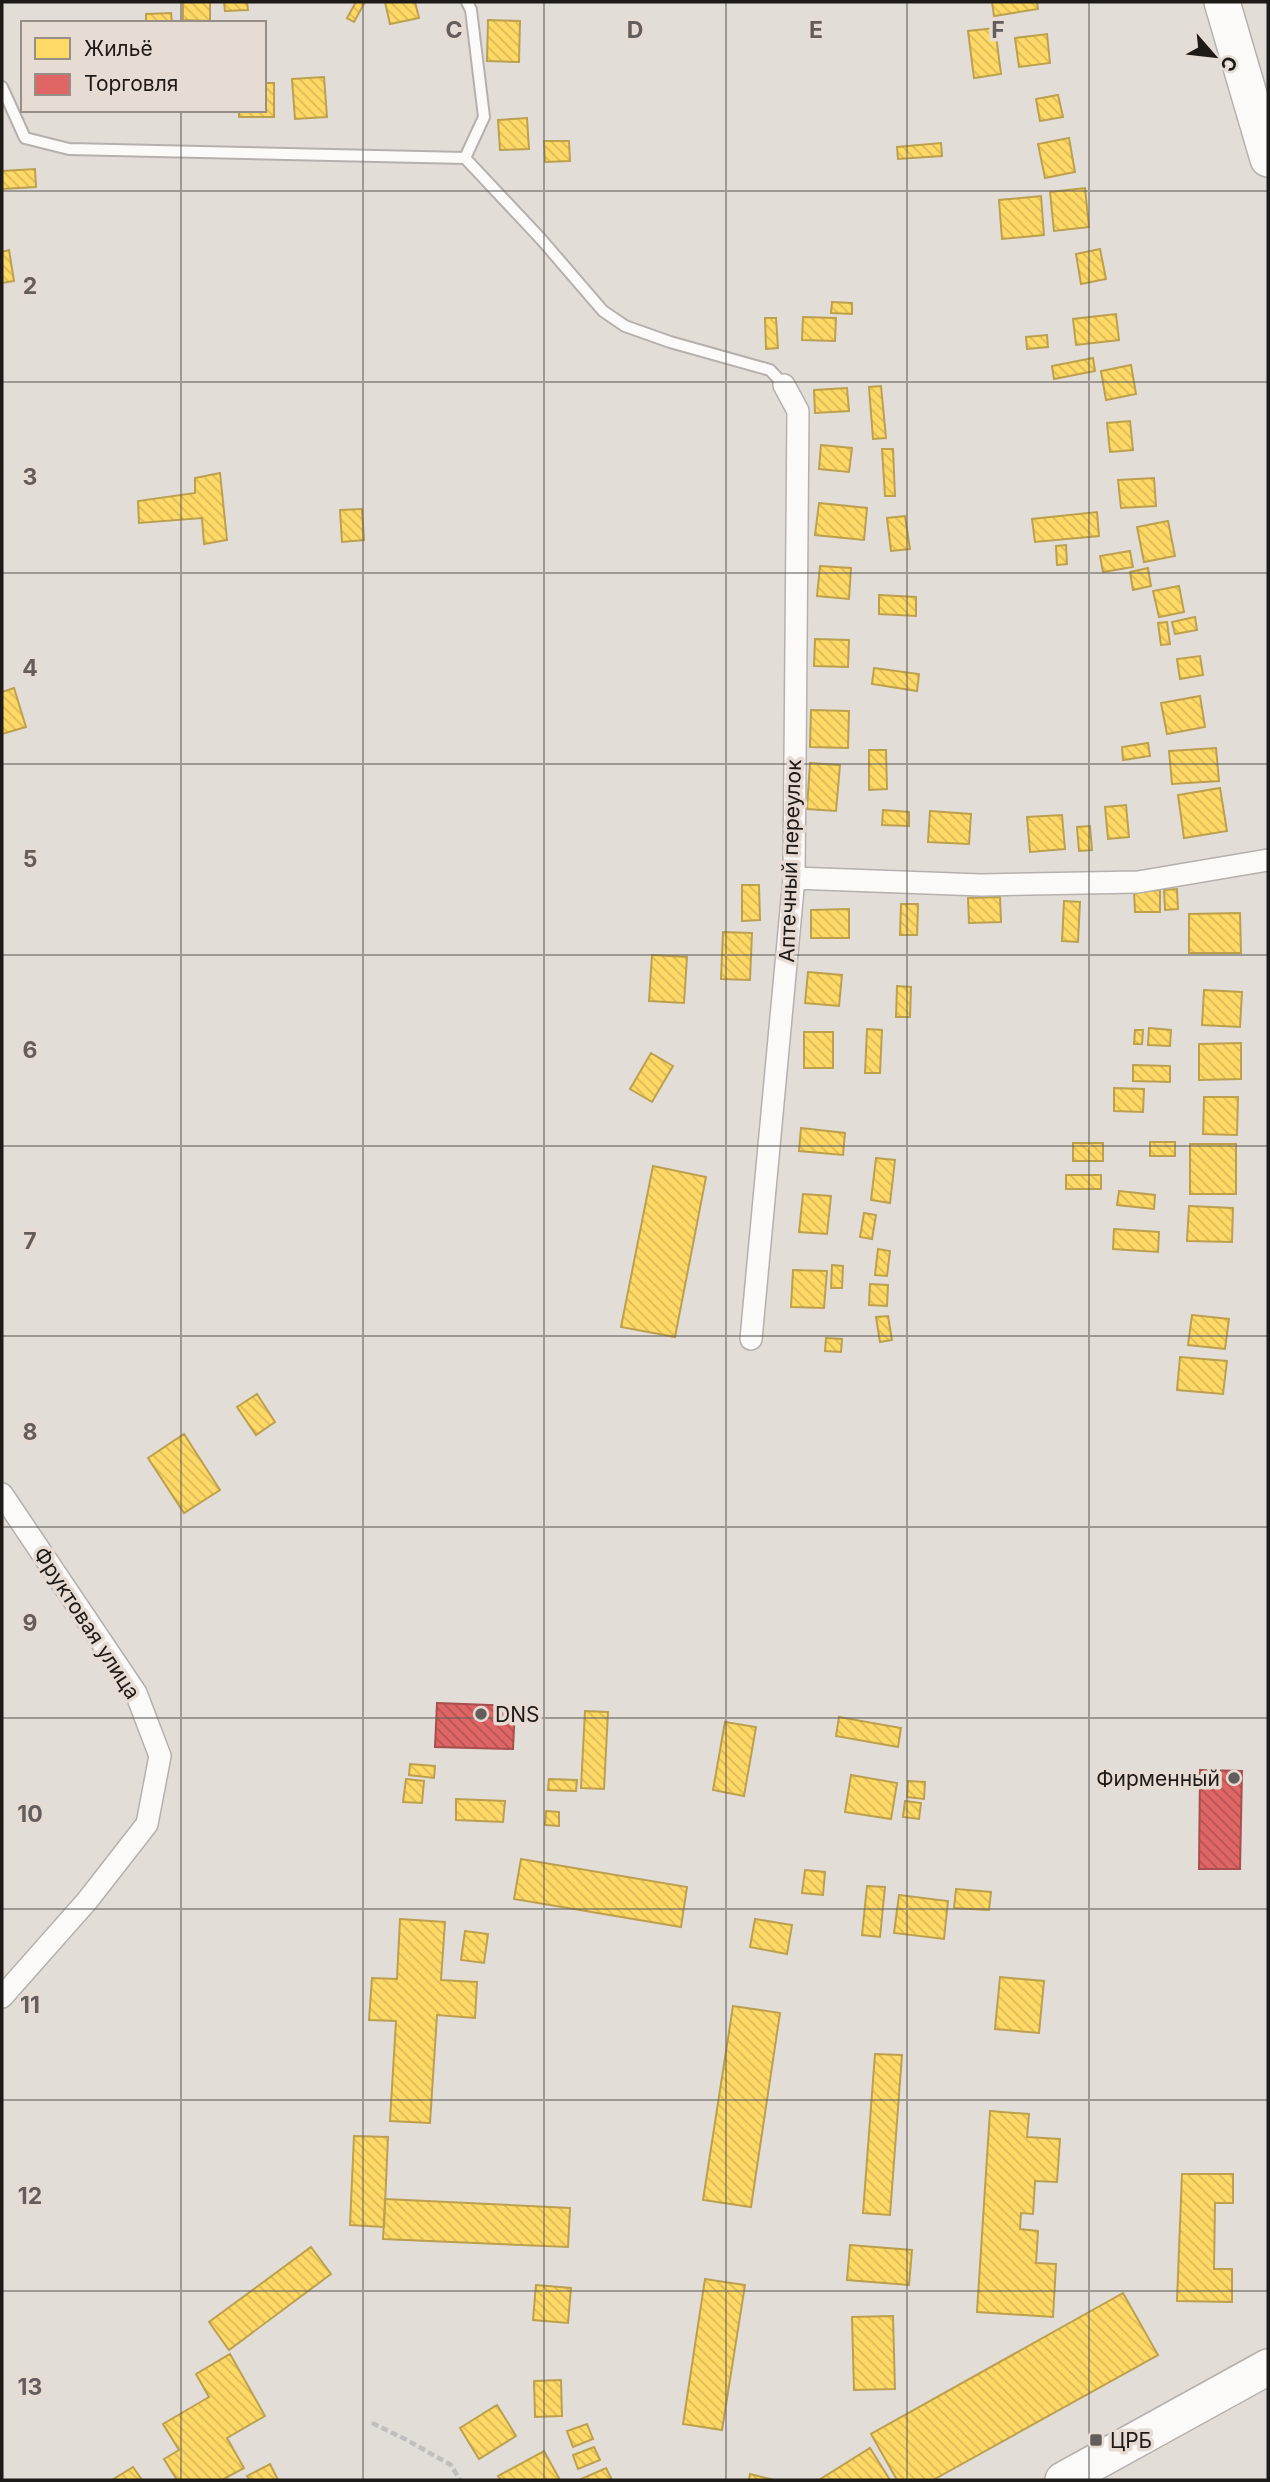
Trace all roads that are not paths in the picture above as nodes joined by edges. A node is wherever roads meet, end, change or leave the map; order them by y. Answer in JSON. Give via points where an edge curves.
{"nodes":[{"id":1,"x":467,"y":2,"type":"edge"},
{"id":2,"x":1222,"y":2,"type":"edge"},
{"id":3,"x":2,"y":87,"type":"edge"},
{"id":4,"x":465,"y":158,"type":"junction"},
{"id":5,"x":1268,"y":159,"type":"edge"},
{"id":6,"x":784,"y":385,"type":"joint"},
{"id":7,"x":1268,"y":860,"type":"edge"},
{"id":8,"x":794,"y":878,"type":"junction"},
{"id":9,"x":751,"y":1339,"type":"dead end"},
{"id":10,"x":2,"y":1494,"type":"edge"},
{"id":11,"x":2,"y":1997,"type":"edge"},
{"id":12,"x":1268,"y":2367,"type":"edge"},
{"id":13,"x":1063,"y":2480,"type":"edge"}],
"edges":[{"from":1,"to":4,"type":"lane","via":[[484,117]]},
{"from":2,"to":5,"type":"main road"},
{"from":3,"to":4,"type":"lane","via":[[25,138],[69,149]]},
{"from":4,"to":6,"type":"lane","via":[[603,311],[625,326],[670,342],[770,370]]},
{"from":6,"to":8,"type":"street","name":"Аптечный переулок","via":[[798,411]]},
{"from":7,"to":8,"type":"street","via":[[1138,883],[981,885]]},
{"from":8,"to":9,"type":"street","name":"Аптечный переулок"},
{"from":10,"to":11,"type":"street","name":"Фруктовая улица","via":[[136,1693],[160,1756],[147,1824]]},
{"from":12,"to":13,"type":"main road"}]}
